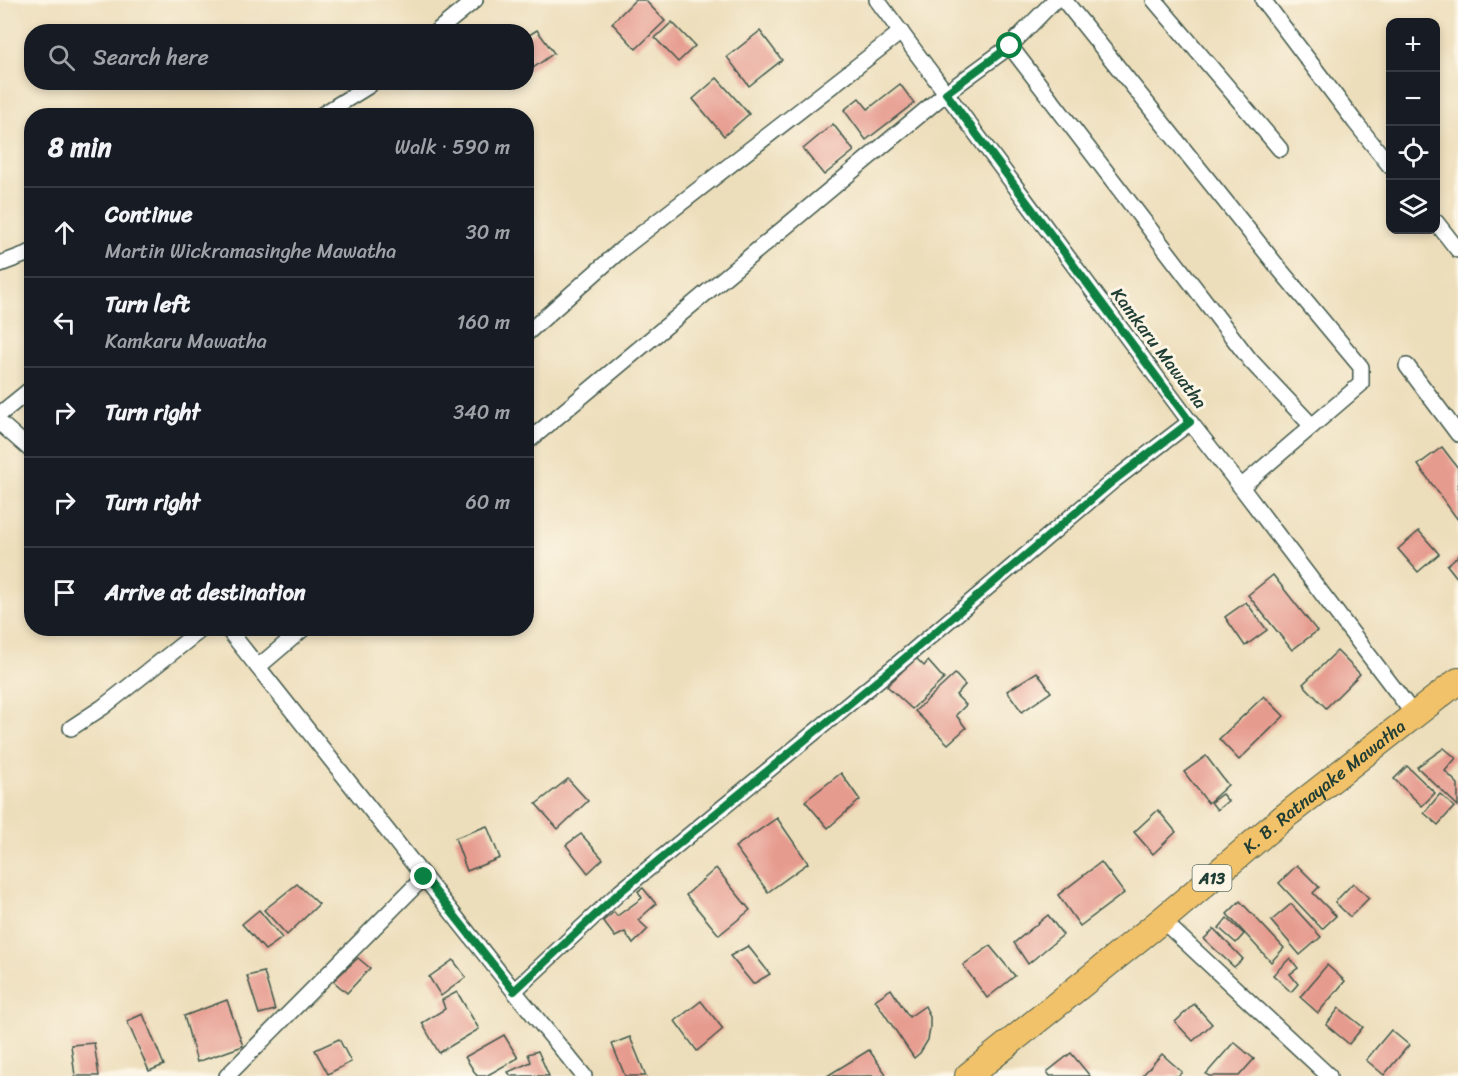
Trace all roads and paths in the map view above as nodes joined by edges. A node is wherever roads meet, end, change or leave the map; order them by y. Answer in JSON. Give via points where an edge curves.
{"nodes":[{"id":1,"x":475,"y":0,"type":"edge"},
{"id":2,"x":876,"y":0,"type":"edge"},
{"id":3,"x":1055,"y":0,"type":"edge"},
{"id":4,"x":1064,"y":0,"type":"edge"},
{"id":5,"x":1154,"y":0,"type":"edge"},
{"id":6,"x":1263,"y":0,"type":"edge"},
{"id":7,"x":446,"y":24,"type":"edge"},
{"id":8,"x":901,"y":32,"type":"junction"},
{"id":9,"x":1010,"y":46,"type":"junction"},
{"id":10,"x":361,"y":90,"type":"edge"},
{"id":11,"x":365,"y":90,"type":"edge"},
{"id":12,"x":946,"y":93,"type":"junction"},
{"id":13,"x":333,"y":108,"type":"edge"},
{"id":14,"x":348,"y":108,"type":"edge"},
{"id":15,"x":1280,"y":149,"type":"dead end"},
{"id":16,"x":1386,"y":161,"type":"edge"},
{"id":17,"x":1440,"y":227,"type":"edge"},
{"id":18,"x":1458,"y":250,"type":"edge"},
{"id":19,"x":24,"y":255,"type":"edge"},
{"id":20,"x":0,"y":264,"type":"edge"},
{"id":21,"x":534,"y":327,"type":"edge"},
{"id":22,"x":1407,"y":366,"type":"dead end"},
{"id":23,"x":24,"y":394,"type":"edge"},
{"id":24,"x":0,"y":414,"type":"edge"},
{"id":25,"x":1190,"y":422,"type":"junction"},
{"id":26,"x":0,"y":423,"type":"edge"},
{"id":27,"x":1312,"y":426,"type":"junction"},
{"id":28,"x":1458,"y":434,"type":"edge"},
{"id":29,"x":534,"y":436,"type":"edge"},
{"id":30,"x":24,"y":444,"type":"edge"},
{"id":31,"x":1241,"y":487,"type":"junction"},
{"id":32,"x":193,"y":636,"type":"edge"},
{"id":33,"x":233,"y":636,"type":"edge"},
{"id":34,"x":295,"y":636,"type":"edge"},
{"id":35,"x":258,"y":667,"type":"junction"},
{"id":36,"x":1458,"y":681,"type":"edge"},
{"id":37,"x":1414,"y":716,"type":"junction"},
{"id":38,"x":71,"y":728,"type":"dead end"},
{"id":39,"x":424,"y":877,"type":"junction"},
{"id":40,"x":1162,"y":920,"type":"junction"},
{"id":41,"x":514,"y":991,"type":"junction"},
{"id":42,"x":227,"y":1076,"type":"edge"},
{"id":43,"x":584,"y":1076,"type":"edge"},
{"id":44,"x":968,"y":1076,"type":"edge"},
{"id":45,"x":1329,"y":1076,"type":"edge"}],
"edges":[{"from":1,"to":7,"type":"street"},
{"from":2,"to":8,"type":"street","name":"Kamkaru Mawatha"},
{"from":3,"to":9,"type":"street"},
{"from":4,"to":27,"type":"street","via":[[1361,367],[1361,384]]},
{"from":5,"to":15,"type":"street"},
{"from":6,"to":16,"type":"street"},
{"from":8,"to":12,"type":"street","name":"Kamkaru Mawatha"},
{"from":8,"to":21,"type":"street","via":[[622,249]]},
{"from":9,"to":12,"type":"street"},
{"from":9,"to":27,"type":"street","via":[[1250,360]]},
{"from":10,"to":13,"type":"street"},
{"from":11,"to":14,"type":"street"},
{"from":12,"to":25,"type":"street","name":"Kamkaru Mawatha"},
{"from":12,"to":29,"type":"street"},
{"from":17,"to":18,"type":"street"},
{"from":19,"to":20,"type":"street"},
{"from":22,"to":28,"type":"street"},
{"from":23,"to":24,"type":"street"},
{"from":25,"to":31,"type":"street","name":"Kamkaru Mawatha"},
{"from":25,"to":41,"type":"street","via":[[1113,481],[900,662],[628,884]]},
{"from":26,"to":30,"type":"street"},
{"from":27,"to":31,"type":"street"},
{"from":31,"to":37,"type":"street","name":"Kamkaru Mawatha"},
{"from":32,"to":38,"type":"street"},
{"from":33,"to":35,"type":"street"},
{"from":34,"to":35,"type":"street"},
{"from":35,"to":39,"type":"street"},
{"from":36,"to":37,"type":"highway","name":"K. B. Ratnayake Mawatha","number":"A13"},
{"from":37,"to":40,"type":"highway","name":"K. B. Ratnayake Mawatha","number":"A13","via":[[1284,817]]},
{"from":39,"to":41,"type":"street"},
{"from":39,"to":42,"type":"street"},
{"from":40,"to":44,"type":"highway","name":"K. B. Ratnayake Mawatha","number":"A13"},
{"from":40,"to":45,"type":"street"},
{"from":41,"to":43,"type":"street"}]}
